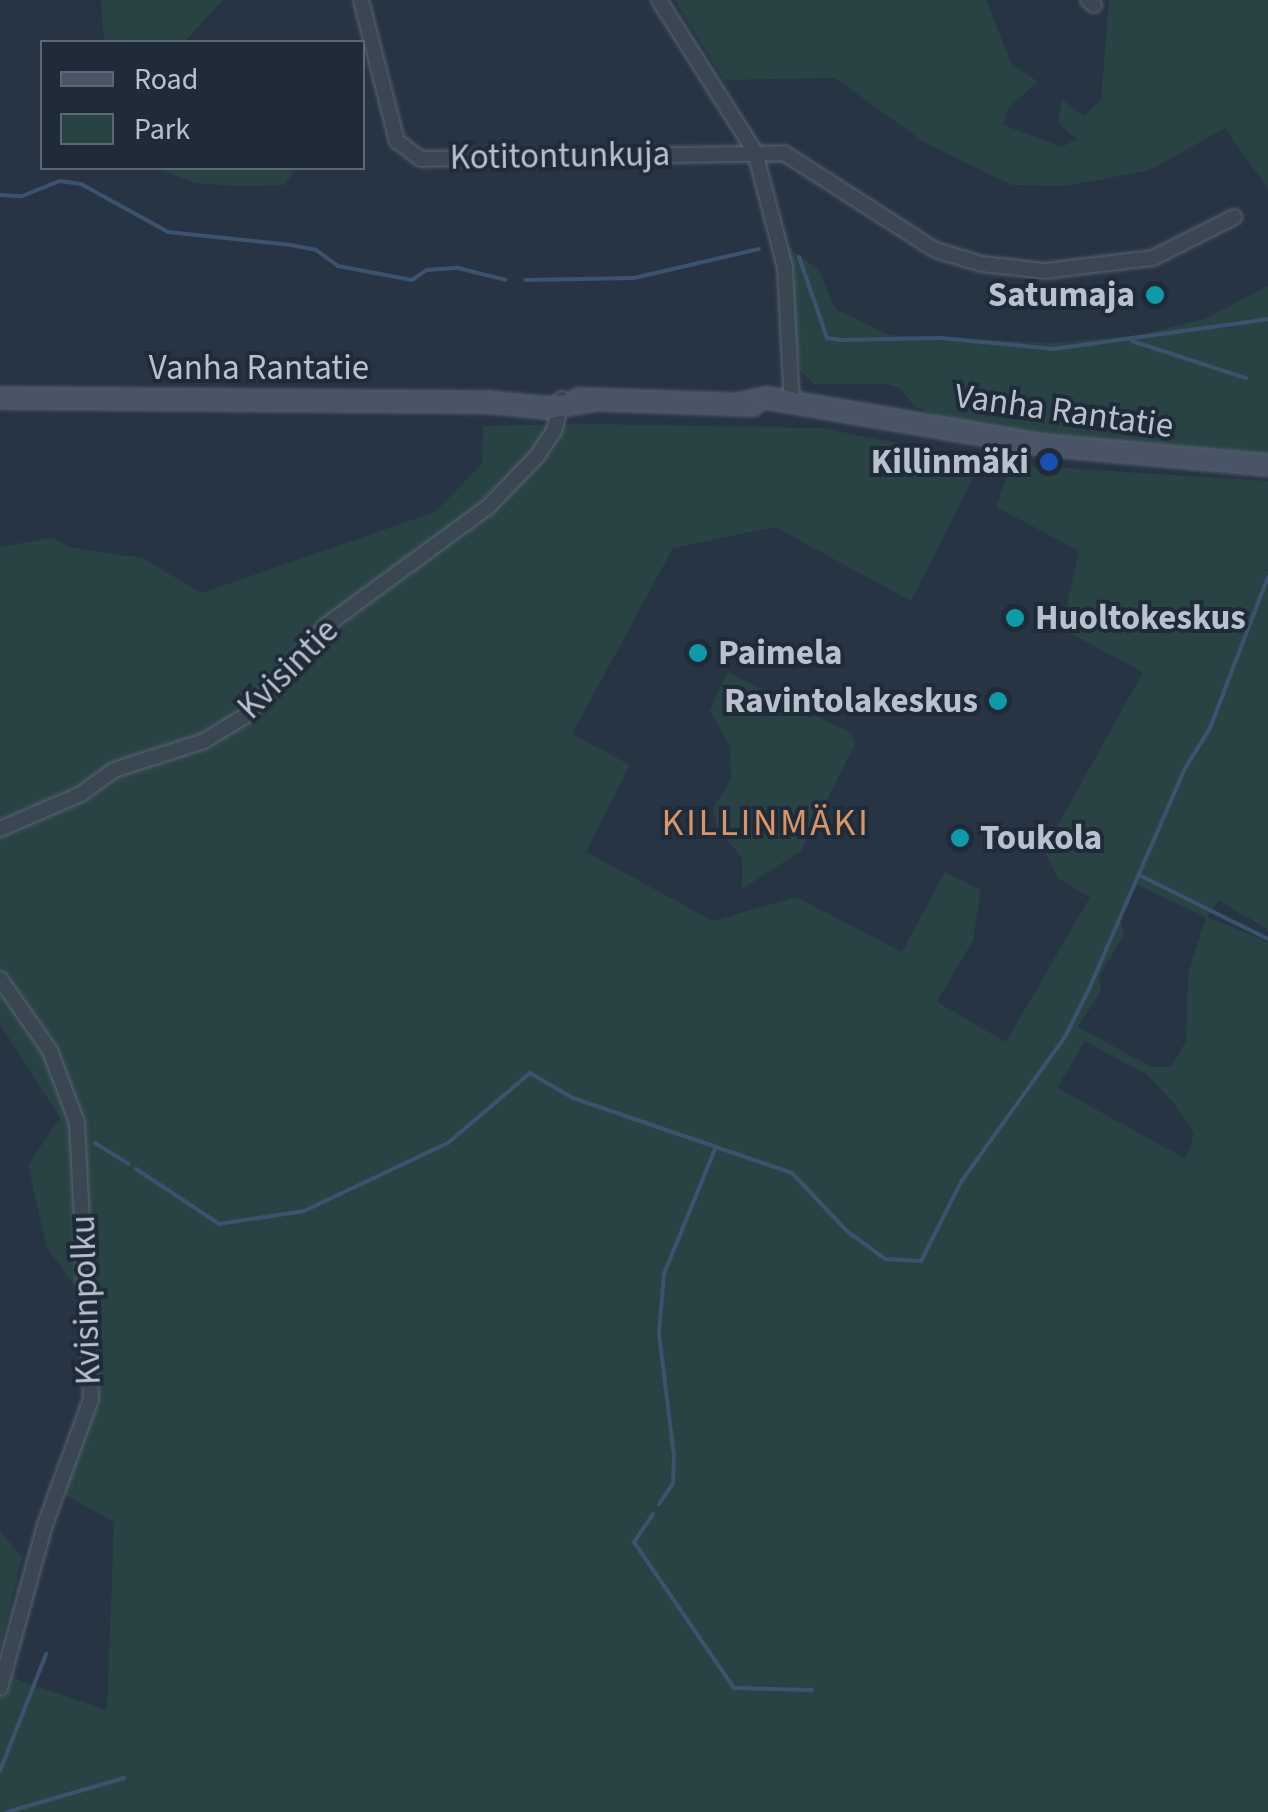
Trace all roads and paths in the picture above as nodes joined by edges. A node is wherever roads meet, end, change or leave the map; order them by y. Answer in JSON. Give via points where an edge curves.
{"nodes":[{"id":1,"x":361,"y":0,"type":"edge"},
{"id":2,"x":660,"y":0,"type":"edge"},
{"id":3,"x":755,"y":152,"type":"junction"},
{"id":4,"x":1234,"y":217,"type":"dead end"},
{"id":5,"x":0,"y":398,"type":"edge"},
{"id":6,"x":562,"y":402,"type":"junction"},
{"id":7,"x":792,"y":403,"type":"junction"},
{"id":8,"x":1268,"y":464,"type":"edge"},
{"id":9,"x":0,"y":829,"type":"edge"},
{"id":10,"x":0,"y":980,"type":"edge"},
{"id":11,"x":0,"y":1688,"type":"edge"}],
"edges":[{"from":1,"to":3,"type":"street","name":"Kotitontunkuja","via":[[398,141],[408,155]]},
{"from":2,"to":3,"type":"street"},
{"from":3,"to":4,"type":"street","via":[[798,157],[911,238],[953,257],[1004,267],[1066,271],[1139,262],[1181,248]]},
{"from":3,"to":7,"type":"street","via":[[785,267]]},
{"from":5,"to":6,"type":"main road","name":"Vanha Rantatie"},
{"from":6,"to":7,"type":"main road","name":"Vanha Rantatie"},
{"from":6,"to":9,"type":"street","name":"Kvisintie","via":[[537,456],[488,506],[328,624],[244,716],[204,741],[150,754]]},
{"from":7,"to":8,"type":"main road","name":"Vanha Rantatie","via":[[1080,450]]},
{"from":10,"to":11,"type":"street","name":"Kvisinpolku","via":[[50,1051],[77,1123],[90,1400]]}]}
